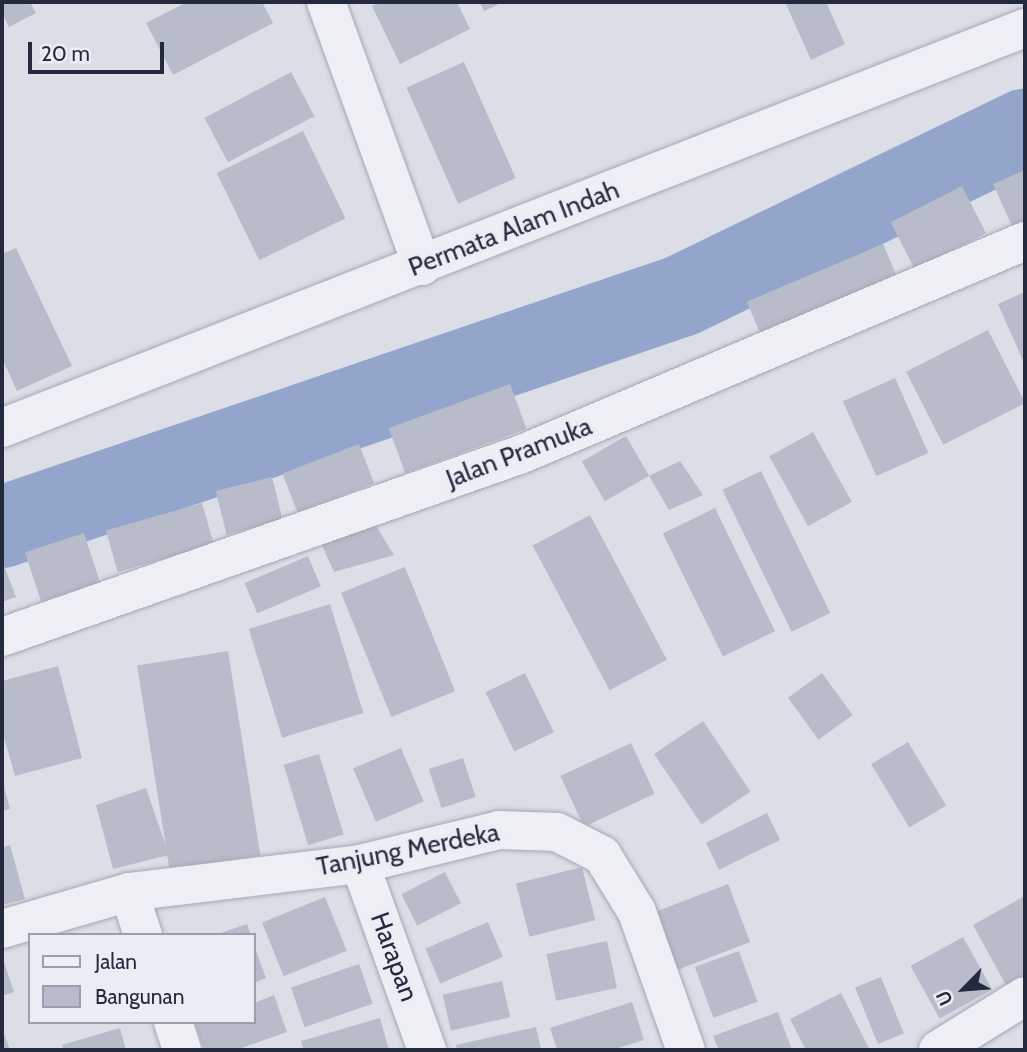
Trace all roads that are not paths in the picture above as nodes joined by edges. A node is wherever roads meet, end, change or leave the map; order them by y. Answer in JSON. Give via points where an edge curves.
{"nodes":[{"id":1,"x":326,"y":2,"type":"edge"},
{"id":2,"x":1025,"y":28,"type":"edge"},
{"id":3,"x":1025,"y":241,"type":"edge"},
{"id":4,"x":422,"y":266,"type":"junction"},
{"id":5,"x":2,"y":428,"type":"edge"},
{"id":6,"x":2,"y":637,"type":"edge"},
{"id":7,"x":360,"y":864,"type":"junction"},
{"id":8,"x":129,"y":892,"type":"junction"},
{"id":9,"x":2,"y":929,"type":"edge"},
{"id":10,"x":142,"y":933,"type":"edge"},
{"id":11,"x":1025,"y":996,"type":"edge"},
{"id":12,"x":174,"y":1024,"type":"edge"},
{"id":13,"x":182,"y":1050,"type":"edge"},
{"id":14,"x":427,"y":1050,"type":"edge"},
{"id":15,"x":687,"y":1050,"type":"edge"},
{"id":16,"x":938,"y":1050,"type":"edge"}],
"edges":[{"from":1,"to":4,"type":"street"},
{"from":2,"to":4,"type":"street","name":"Permata Alam Indah"},
{"from":3,"to":6,"type":"street","name":"Jalan Pramuka","via":[[522,454]]},
{"from":4,"to":5,"type":"street","name":"Permata Alam Indah"},
{"from":7,"to":8,"type":"street","name":"Tanjung Merdeka"},
{"from":7,"to":14,"type":"street","name":"Harapan"},
{"from":7,"to":15,"type":"street","name":"Tanjung Merdeka","via":[[499,830],[557,832],[603,855],[637,912]]},
{"from":8,"to":9,"type":"street","name":"Tanjung Merdeka"},
{"from":8,"to":10,"type":"street"},
{"from":11,"to":16,"type":"street"},
{"from":12,"to":13,"type":"street"}]}
